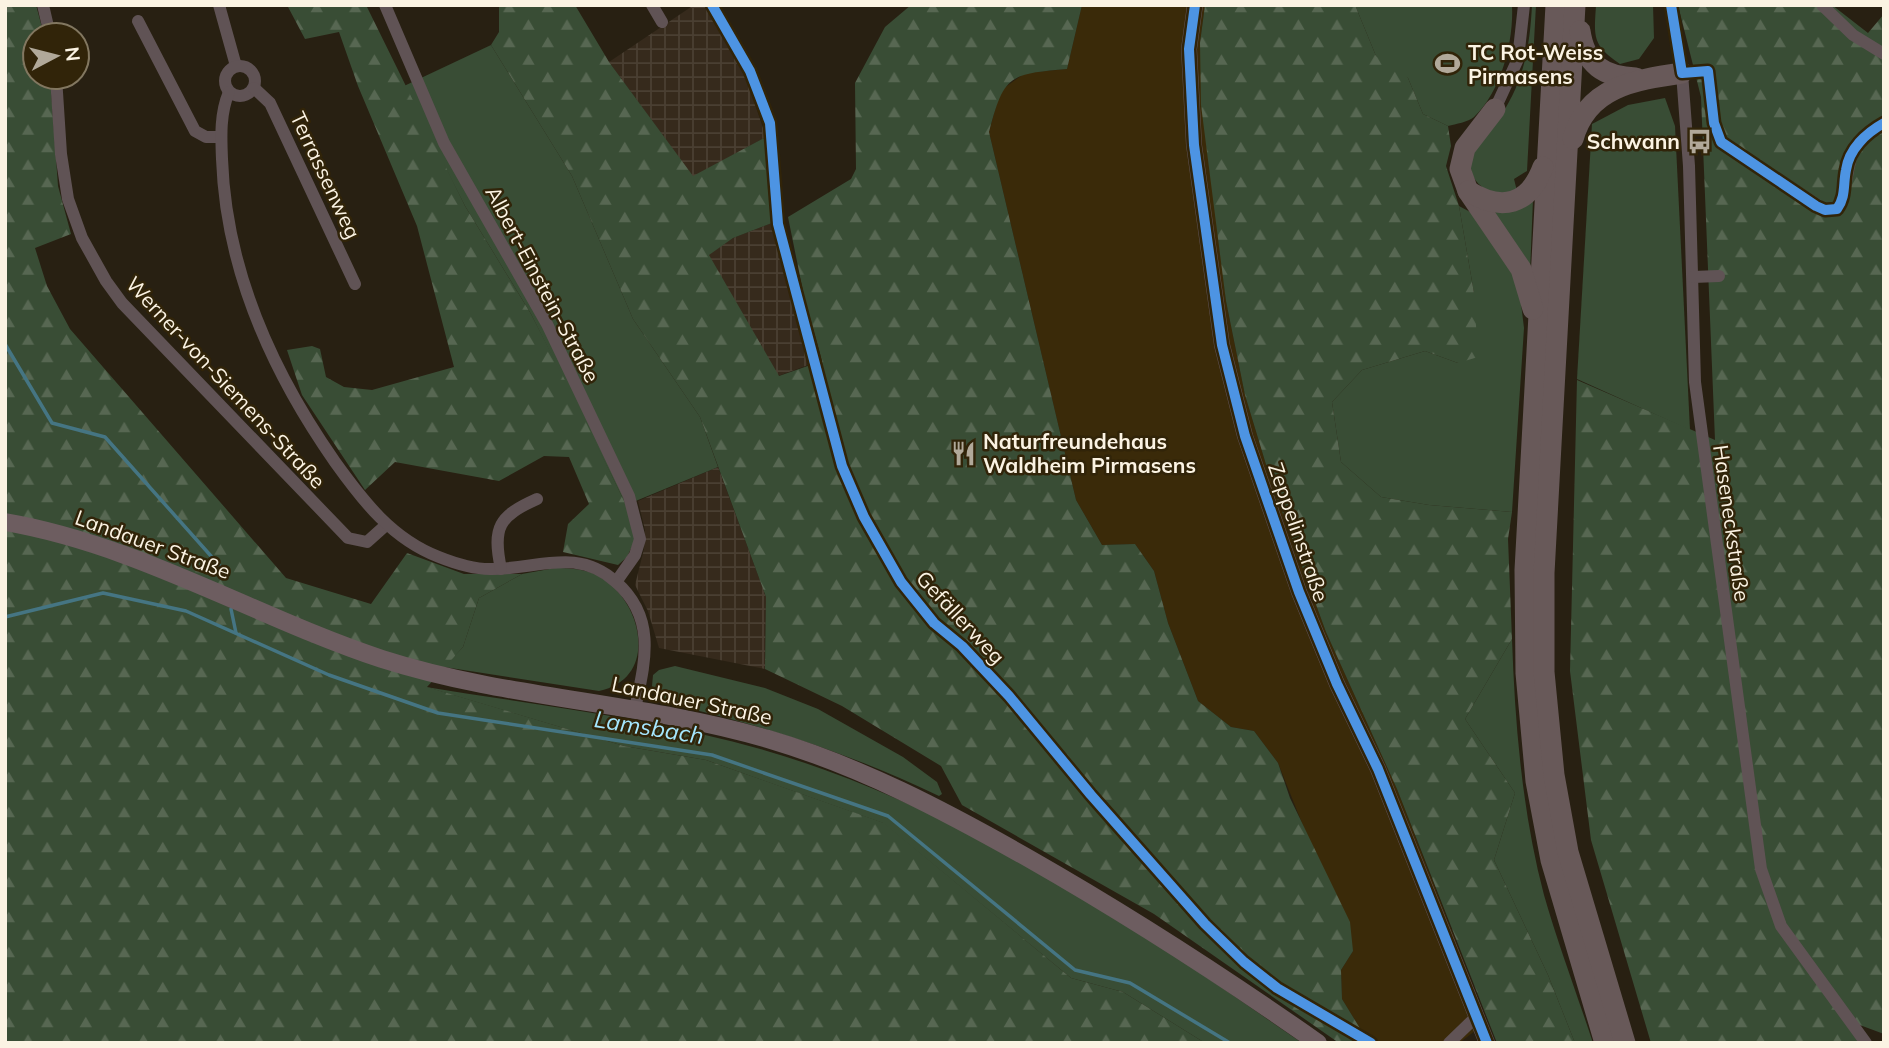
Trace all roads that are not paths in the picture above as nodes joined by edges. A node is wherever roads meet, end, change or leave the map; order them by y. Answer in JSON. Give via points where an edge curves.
{"nodes":[{"id":1,"x":219,"y":5,"type":"edge"},
{"id":2,"x":385,"y":5,"type":"edge"},
{"id":3,"x":652,"y":5,"type":"edge"},
{"id":4,"x":712,"y":5,"type":"edge"},
{"id":5,"x":1195,"y":5,"type":"edge"},
{"id":6,"x":1524,"y":5,"type":"edge"},
{"id":7,"x":1556,"y":5,"type":"edge"},
{"id":8,"x":1576,"y":5,"type":"edge"},
{"id":9,"x":1671,"y":5,"type":"edge"},
{"id":10,"x":1822,"y":5,"type":"edge"},
{"id":11,"x":138,"y":21,"type":"dead end"},
{"id":12,"x":662,"y":22,"type":"dead end"},
{"id":13,"x":1884,"y":54,"type":"edge"},
{"id":14,"x":236,"y":66,"type":"junction"},
{"id":15,"x":1682,"y":72,"type":"junction"},
{"id":16,"x":1645,"y":79,"type":"junction"},
{"id":17,"x":254,"y":88,"type":"junction"},
{"id":18,"x":57,"y":91,"type":"edge"},
{"id":19,"x":229,"y":92,"type":"junction"},
{"id":20,"x":1495,"y":109,"type":"joint"},
{"id":21,"x":1884,"y":123,"type":"edge"},
{"id":22,"x":221,"y":137,"type":"junction"},
{"id":23,"x":1549,"y":138,"type":"junction"},
{"id":24,"x":1567,"y":163,"type":"junction"},
{"id":25,"x":1468,"y":191,"type":"junction"},
{"id":26,"x":1719,"y":276,"type":"dead end"},
{"id":27,"x":1693,"y":277,"type":"junction"},
{"id":28,"x":355,"y":284,"type":"dead end"},
{"id":29,"x":1537,"y":353,"type":"junction"},
{"id":30,"x":537,"y":499,"type":"dead end"},
{"id":31,"x":5,"y":522,"type":"edge"},
{"id":32,"x":386,"y":525,"type":"junction"},
{"id":33,"x":501,"y":569,"type":"junction"},
{"id":34,"x":616,"y":582,"type":"junction"},
{"id":35,"x":635,"y":709,"type":"junction"},
{"id":36,"x":1476,"y":1016,"type":"junction"},
{"id":37,"x":1318,"y":1043,"type":"edge"},
{"id":38,"x":1371,"y":1043,"type":"edge"},
{"id":39,"x":1449,"y":1043,"type":"edge"},
{"id":40,"x":1487,"y":1043,"type":"edge"},
{"id":41,"x":1605,"y":1043,"type":"edge"},
{"id":42,"x":1625,"y":1043,"type":"edge"},
{"id":43,"x":1866,"y":1043,"type":"edge"}],
"edges":[{"from":1,"to":14,"type":"street"},
{"from":2,"to":34,"type":"street","name":"Albert-Einstein-Straße","via":[[444,143],[547,324],[629,496],[640,539]]},
{"from":3,"to":12,"type":"street"},
{"from":4,"to":38,"type":"street","name":"Gefällerweg","via":[[754,79],[770,123],[778,224],[842,466],[864,517],[901,582],[934,623],[1009,696],[1128,839],[1244,962],[1278,988]]},
{"from":5,"to":36,"type":"street","name":"Zeppelinstraße","via":[[1189,49],[1194,145],[1222,345],[1245,436],[1299,592],[1378,769]]},
{"from":6,"to":20,"type":"street","via":[[1518,59]]},
{"from":7,"to":23,"type":"highway"},
{"from":8,"to":16,"type":"highway","via":[[1584,50],[1594,66],[1606,74]]},
{"from":8,"to":24,"type":"highway"},
{"from":9,"to":15,"type":"street","name":"Haseneckstraße"},
{"from":10,"to":13,"type":"street","via":[[1853,35]]},
{"from":11,"to":22,"type":"street","via":[[195,131]]},
{"from":14,"to":17,"type":"street","via":[[254,74]]},
{"from":14,"to":19,"type":"street","via":[[226,74]]},
{"from":15,"to":16,"type":"highway"},
{"from":15,"to":21,"type":"street","via":[[1708,71],[1720,142],[1825,210],[1841,203],[1854,149]]},
{"from":15,"to":27,"type":"street","name":"Haseneckstraße"},
{"from":16,"to":24,"type":"highway","via":[[1609,92],[1588,106]]},
{"from":17,"to":19,"type":"street","via":[[239,97]]},
{"from":17,"to":28,"type":"street","name":"Terrassenweg","via":[[270,103]]},
{"from":18,"to":32,"type":"street","name":"Werner-von-Siemens-Straße","via":[[68,198],[92,258],[122,303],[348,538],[367,542]]},
{"from":19,"to":22,"type":"street","via":[[223,104]]},
{"from":20,"to":25,"type":"highway","via":[[1461,158]]},
{"from":22,"to":32,"type":"street","via":[[225,203],[234,251],[266,342],[313,430]]},
{"from":23,"to":25,"type":"highway","via":[[1539,178],[1522,198],[1494,203]]},
{"from":23,"to":29,"type":"highway"},
{"from":24,"to":42,"type":"highway","via":[[1544,573],[1546,708],[1568,852]]},
{"from":25,"to":29,"type":"highway","via":[[1521,269],[1533,305]]},
{"from":26,"to":27,"type":"street"},
{"from":27,"to":43,"type":"street","name":"Haseneckstraße","via":[[1695,382],[1704,469],[1761,869],[1781,926]]},
{"from":29,"to":41,"type":"highway","via":[[1525,621],[1532,748],[1551,860]]},
{"from":30,"to":33,"type":"street","via":[[501,522],[497,536]]},
{"from":31,"to":35,"type":"main road","name":"Landauer Straße","via":[[144,561],[383,659],[454,678]]},
{"from":32,"to":33,"type":"street","via":[[438,557],[474,568]]},
{"from":33,"to":34,"type":"street","via":[[568,561],[600,570]]},
{"from":34,"to":35,"type":"street","via":[[639,612],[645,629],[646,656]]},
{"from":35,"to":37,"type":"main road","name":"Landauer Straße","via":[[769,739],[910,794],[1138,922]]},
{"from":36,"to":39,"type":"street"},
{"from":36,"to":40,"type":"street","name":"Zeppelinstraße"}]}
